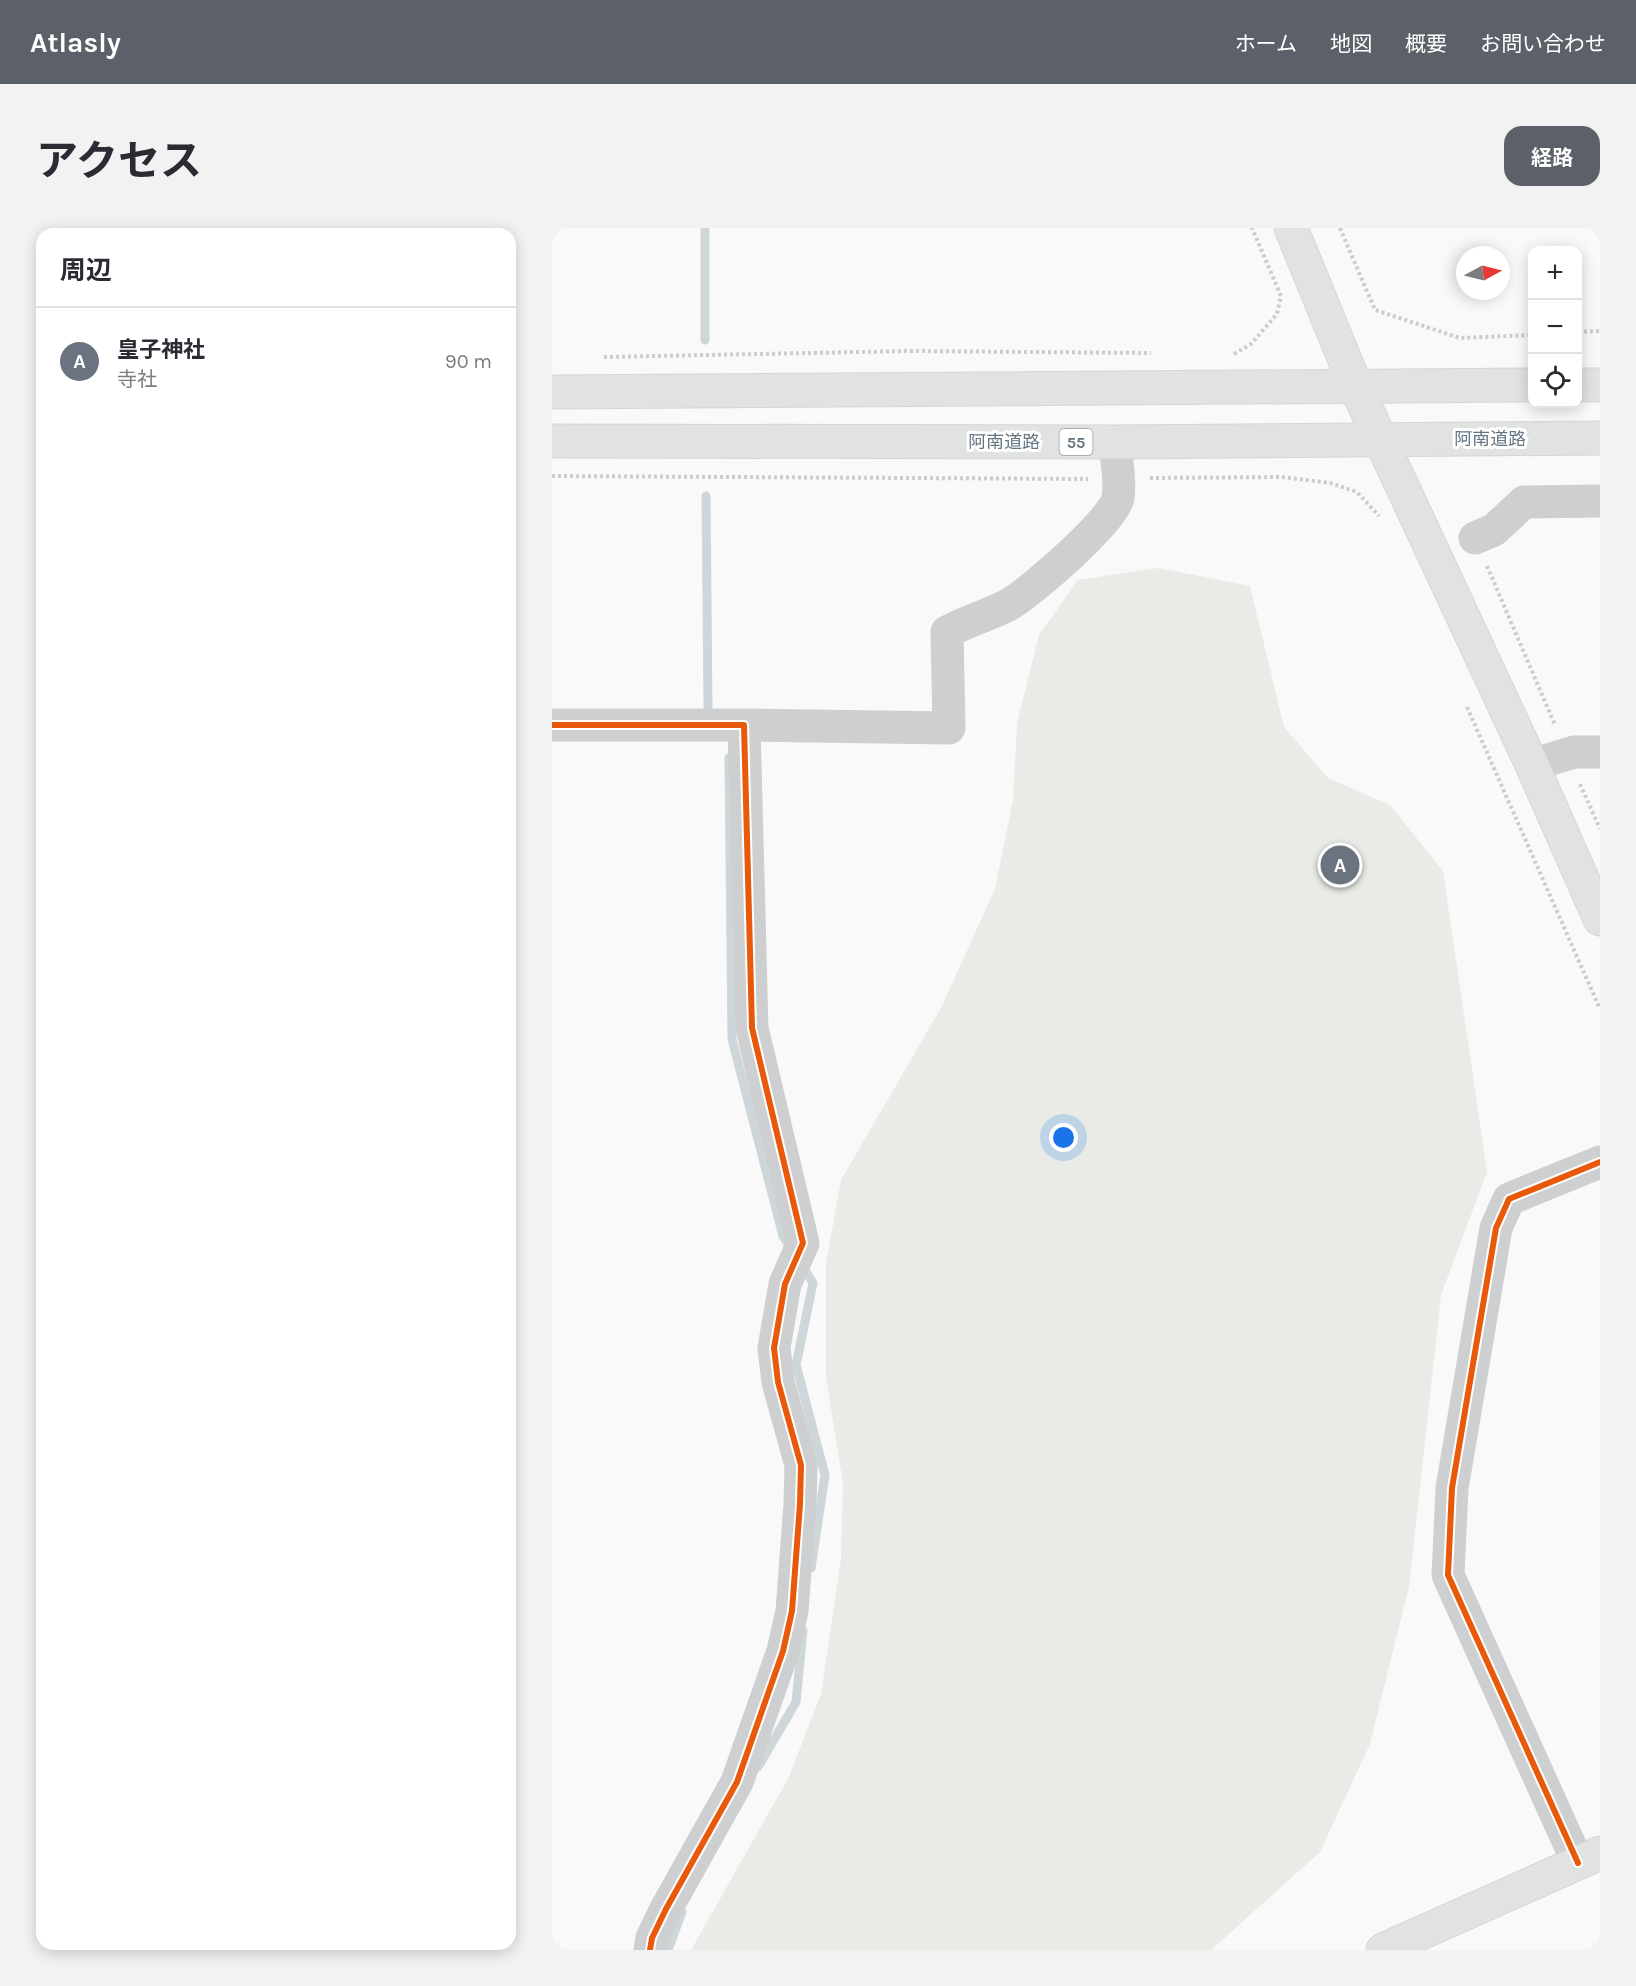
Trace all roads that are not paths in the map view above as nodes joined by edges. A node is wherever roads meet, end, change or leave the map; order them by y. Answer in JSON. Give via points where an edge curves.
{"nodes":[{"id":1,"x":1291,"y":228,"type":"edge"},
{"id":2,"x":1528,"y":385,"type":"edge"},
{"id":3,"x":1582,"y":385,"type":"edge"},
{"id":4,"x":1600,"y":385,"type":"edge"},
{"id":5,"x":1356,"y":387,"type":"junction"},
{"id":6,"x":552,"y":392,"type":"edge"},
{"id":7,"x":1600,"y":438,"type":"edge"},
{"id":8,"x":1380,"y":440,"type":"junction"},
{"id":9,"x":552,"y":441,"type":"edge"},
{"id":10,"x":1115,"y":442,"type":"junction"},
{"id":11,"x":1600,"y":501,"type":"edge"},
{"id":12,"x":1475,"y":538,"type":"road end"},
{"id":13,"x":552,"y":725,"type":"edge"},
{"id":14,"x":744,"y":725,"type":"junction"},
{"id":15,"x":1600,"y":752,"type":"edge"},
{"id":16,"x":1532,"y":765,"type":"junction"},
{"id":17,"x":1600,"y":919,"type":"edge"},
{"id":18,"x":1600,"y":1162,"type":"edge"},
{"id":19,"x":1589,"y":1858,"type":"edge"},
{"id":20,"x":650,"y":1950,"type":"edge"},
{"id":21,"x":1383,"y":1950,"type":"edge"}],
"edges":[{"from":1,"to":5,"type":"main road"},
{"from":2,"to":5,"type":"main road"},
{"from":3,"to":4,"type":"main road"},
{"from":5,"to":6,"type":"main road"},
{"from":5,"to":8,"type":"main road"},
{"from":7,"to":8,"type":"main road","name":"阿南道路","number":"55"},
{"from":8,"to":10,"type":"main road","name":"阿南道路","number":"55"},
{"from":8,"to":16,"type":"main road"},
{"from":9,"to":10,"type":"main road","name":"阿南道路","number":"55"},
{"from":10,"to":14,"type":"street","via":[[1118,499],[1101,524],[1069,558],[1010,604],[947,632],[949,728]]},
{"from":11,"to":12,"type":"street","via":[[1524,502],[1494,530]]},
{"from":13,"to":14,"type":"street"},
{"from":14,"to":20,"type":"street","via":[[753,1028],[803,1243],[785,1284],[774,1348],[778,1382],[801,1465],[792,1611],[779,1662],[736,1782],[666,1909]]},
{"from":15,"to":16,"type":"street","via":[[1574,752]]},
{"from":16,"to":17,"type":"main road"},
{"from":18,"to":19,"type":"street","via":[[1509,1199],[1496,1228],[1452,1488],[1448,1575]]},
{"from":19,"to":21,"type":"main road"}]}
